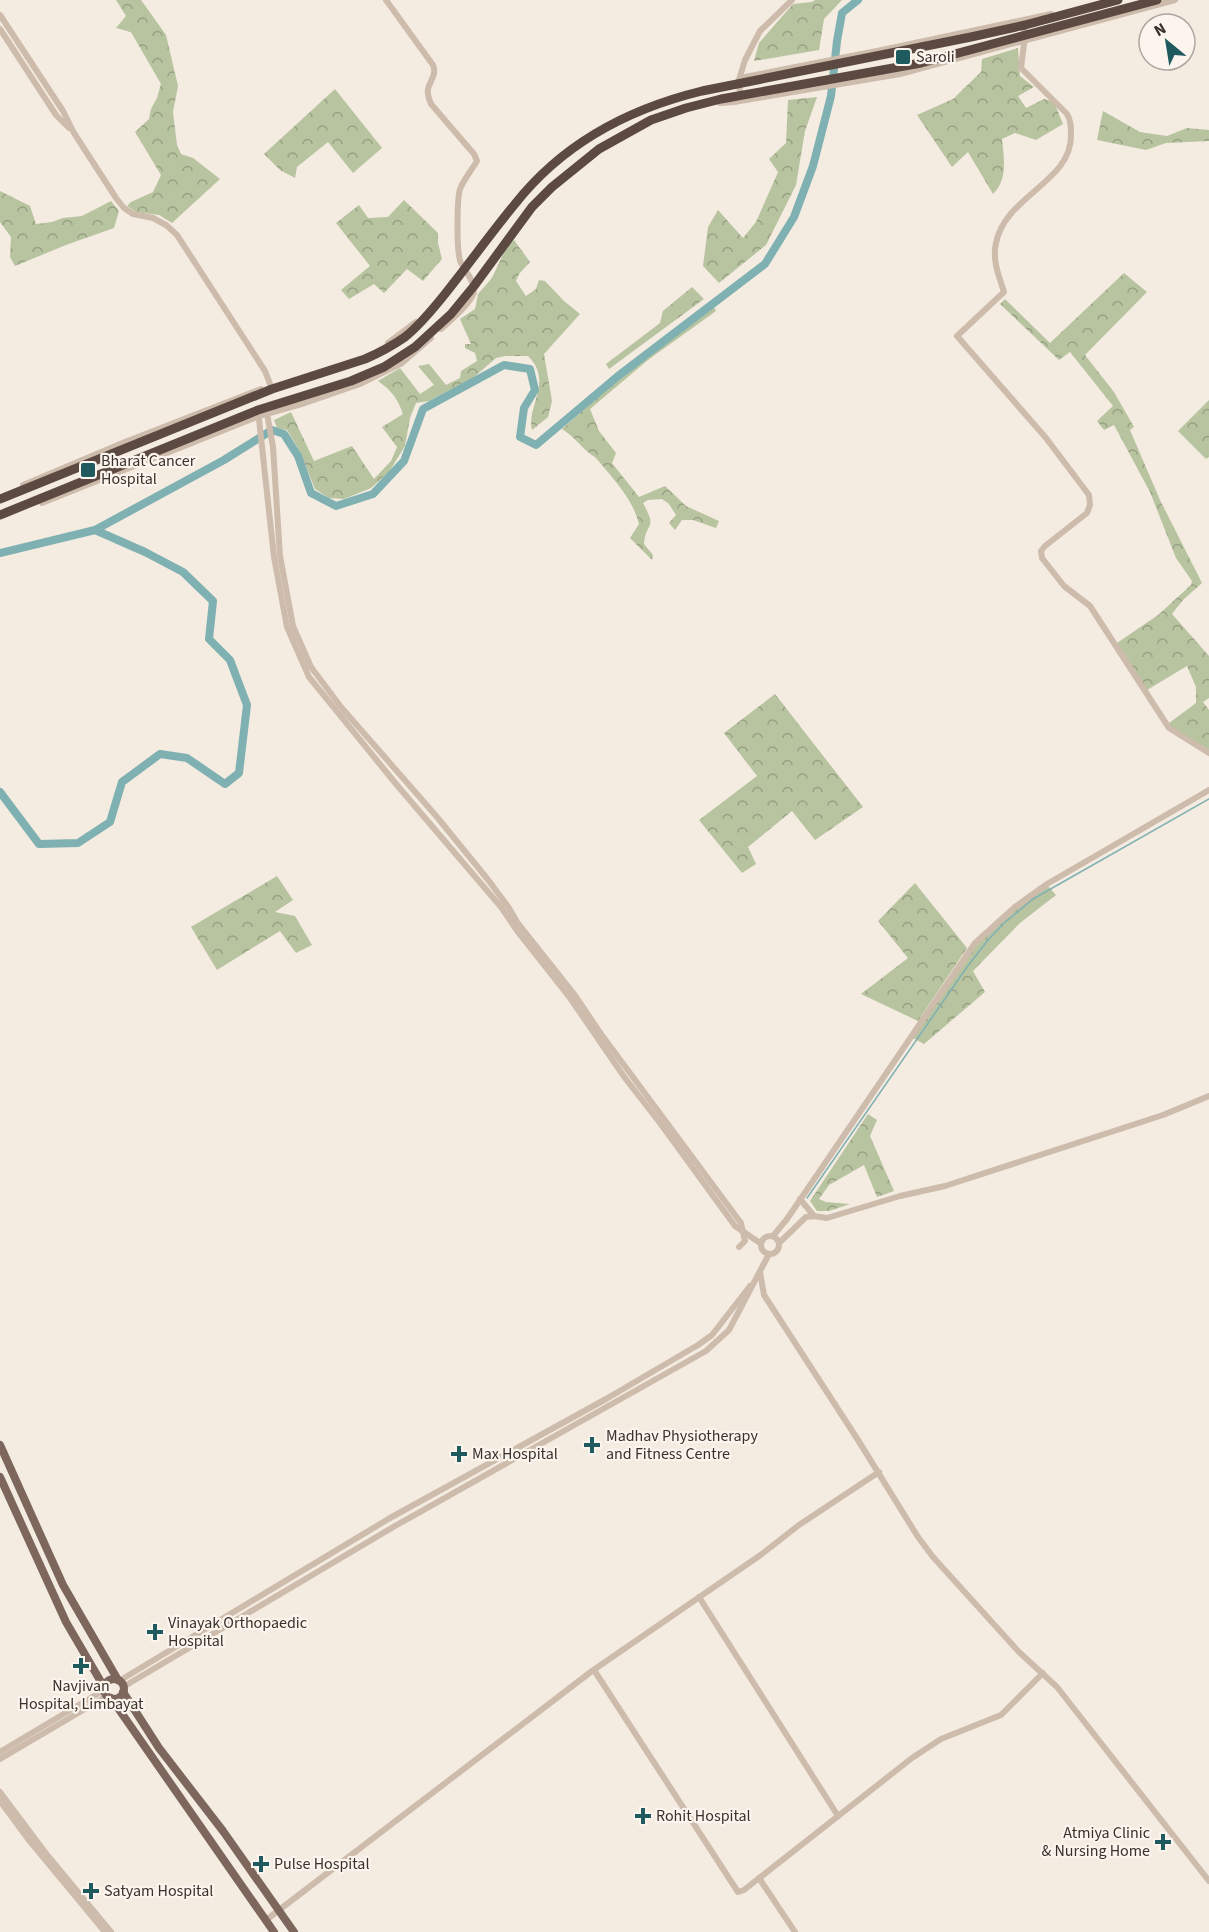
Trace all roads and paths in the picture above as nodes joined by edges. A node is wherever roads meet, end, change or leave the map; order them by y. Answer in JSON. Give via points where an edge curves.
{"nodes":[{"id":1,"x":386,"y":0,"type":"edge"},
{"id":2,"x":792,"y":0,"type":"edge"},
{"id":3,"x":1103,"y":0,"type":"edge"},
{"id":4,"x":1118,"y":0,"type":"edge"},
{"id":5,"x":1157,"y":0,"type":"edge"},
{"id":6,"x":1175,"y":0,"type":"edge"},
{"id":7,"x":0,"y":15,"type":"edge"},
{"id":8,"x":1025,"y":22,"type":"junction"},
{"id":9,"x":0,"y":29,"type":"edge"},
{"id":10,"x":1025,"y":39,"type":"junction"},
{"id":11,"x":739,"y":80,"type":"junction"},
{"id":12,"x":742,"y":98,"type":"junction"},
{"id":13,"x":74,"y":133,"type":"junction"},
{"id":14,"x":505,"y":217,"type":"junction"},
{"id":15,"x":518,"y":226,"type":"junction"},
{"id":16,"x":464,"y":268,"type":"junction"},
{"id":17,"x":474,"y":286,"type":"junction"},
{"id":18,"x":271,"y":387,"type":"junction"},
{"id":19,"x":263,"y":415,"type":"junction"},
{"id":20,"x":0,"y":495,"type":"edge"},
{"id":21,"x":0,"y":500,"type":"edge"},
{"id":22,"x":0,"y":517,"type":"edge"},
{"id":23,"x":308,"y":668,"type":"junction"},
{"id":24,"x":1209,"y":753,"type":"edge"},
{"id":25,"x":1209,"y":790,"type":"edge"},
{"id":26,"x":1209,"y":1096,"type":"edge"},
{"id":27,"x":804,"y":1203,"type":"junction"},
{"id":28,"x":814,"y":1216,"type":"junction"},
{"id":29,"x":742,"y":1230,"type":"junction"},
{"id":30,"x":773,"y":1236,"type":"junction"},
{"id":31,"x":760,"y":1243,"type":"junction"},
{"id":32,"x":779,"y":1243,"type":"junction"},
{"id":33,"x":739,"y":1247,"type":"dead end"},
{"id":34,"x":769,"y":1254,"type":"junction"},
{"id":35,"x":760,"y":1272,"type":"junction"},
{"id":36,"x":755,"y":1281,"type":"junction"},
{"id":37,"x":752,"y":1289,"type":"junction"},
{"id":38,"x":764,"y":1295,"type":"junction"},
{"id":39,"x":0,"y":1445,"type":"edge"},
{"id":40,"x":879,"y":1472,"type":"junction"},
{"id":41,"x":0,"y":1477,"type":"edge"},
{"id":42,"x":699,"y":1597,"type":"junction"},
{"id":43,"x":594,"y":1670,"type":"junction"},
{"id":44,"x":1043,"y":1674,"type":"junction"},
{"id":45,"x":121,"y":1685,"type":"junction"},
{"id":46,"x":107,"y":1693,"type":"junction"},
{"id":47,"x":0,"y":1752,"type":"edge"},
{"id":48,"x":0,"y":1760,"type":"edge"},
{"id":49,"x":0,"y":1792,"type":"edge"},
{"id":50,"x":0,"y":1801,"type":"edge"},
{"id":51,"x":838,"y":1816,"type":"junction"},
{"id":52,"x":759,"y":1878,"type":"junction"},
{"id":53,"x":1209,"y":1881,"type":"edge"},
{"id":54,"x":279,"y":1911,"type":"junction"},
{"id":55,"x":266,"y":1920,"type":"junction"},
{"id":56,"x":105,"y":1932,"type":"edge"},
{"id":57,"x":111,"y":1932,"type":"edge"},
{"id":58,"x":274,"y":1932,"type":"edge"},
{"id":59,"x":294,"y":1932,"type":"edge"},
{"id":60,"x":795,"y":1932,"type":"edge"}],
"edges":[{"from":1,"to":16,"type":"street","via":[[433,65],[428,95],[431,104],[477,161],[460,191],[459,250]]},
{"from":2,"to":11,"type":"street","via":[[760,31]]},
{"from":3,"to":8,"type":"street"},
{"from":4,"to":8,"type":"highway"},
{"from":5,"to":10,"type":"highway"},
{"from":6,"to":10,"type":"street"},
{"from":7,"to":13,"type":"street"},
{"from":8,"to":10,"type":"street"},
{"from":8,"to":11,"type":"highway"},
{"from":9,"to":13,"type":"street","via":[[56,116]]},
{"from":10,"to":12,"type":"highway"},
{"from":10,"to":24,"type":"street","via":[[1023,72],[1071,120],[1070,151],[1002,225],[994,252],[1004,292],[957,336],[1046,438],[1089,495],[1087,513],[1045,546],[1042,558],[1064,586],[1090,606],[1171,731]]},
{"from":11,"to":12,"type":"street"},
{"from":11,"to":14,"type":"highway","via":[[658,103],[615,121],[563,156],[533,183]]},
{"from":12,"to":15,"type":"highway","via":[[703,103],[651,120],[599,149],[542,196]]},
{"from":13,"to":18,"type":"street","via":[[124,208],[153,218],[177,235],[265,371]]},
{"from":14,"to":15,"type":"highway"},
{"from":14,"to":16,"type":"highway"},
{"from":15,"to":17,"type":"highway"},
{"from":16,"to":17,"type":"street"},
{"from":16,"to":18,"type":"highway","via":[[428,315],[378,353]]},
{"from":17,"to":19,"type":"highway","via":[[427,337],[384,367]]},
{"from":18,"to":20,"type":"street"},
{"from":18,"to":21,"type":"highway"},
{"from":19,"to":22,"type":"highway"},
{"from":19,"to":23,"type":"street","via":[[273,447],[280,556],[293,626]]},
{"from":19,"to":23,"type":"street","via":[[274,557],[290,637]]},
{"from":23,"to":29,"type":"street","via":[[329,703],[501,907],[735,1226]]},
{"from":25,"to":27,"type":"street","via":[[1047,884],[975,943]]},
{"from":26,"to":28,"type":"street","via":[[1163,1115],[945,1186],[827,1218]]},
{"from":27,"to":28,"type":"street"},
{"from":27,"to":30,"type":"street"},
{"from":28,"to":32,"type":"street","via":[[803,1219]]},
{"from":29,"to":31,"type":"street"},
{"from":29,"to":33,"type":"street","via":[[745,1241]]},
{"from":30,"to":31,"type":"street","via":[[766,1236]]},
{"from":30,"to":32,"type":"street"},
{"from":31,"to":34,"type":"street","via":[[763,1252]]},
{"from":32,"to":34,"type":"street","via":[[777,1251]]},
{"from":34,"to":35,"type":"street"},
{"from":35,"to":36,"type":"street"},
{"from":35,"to":38,"type":"street"},
{"from":36,"to":37,"type":"street"},
{"from":36,"to":45,"type":"street","via":[[712,1335],[698,1345],[381,1524]]},
{"from":37,"to":38,"type":"street"},
{"from":37,"to":45,"type":"street","via":[[729,1330],[706,1351]]},
{"from":38,"to":40,"type":"street"},
{"from":39,"to":45,"type":"main road","via":[[63,1585]]},
{"from":40,"to":42,"type":"street"},
{"from":40,"to":44,"type":"street","via":[[933,1557]]},
{"from":41,"to":46,"type":"main road","via":[[66,1622]]},
{"from":42,"to":43,"type":"street"},
{"from":42,"to":51,"type":"street"},
{"from":43,"to":52,"type":"street","via":[[734,1888],[741,1892]]},
{"from":43,"to":54,"type":"street"},
{"from":44,"to":51,"type":"street","via":[[1001,1715],[941,1740]]},
{"from":44,"to":53,"type":"street"},
{"from":45,"to":46,"type":"main road","via":[[119,1697]]},
{"from":45,"to":46,"type":"main road","via":[[109,1680]]},
{"from":45,"to":54,"type":"main road","via":[[159,1748]]},
{"from":46,"to":47,"type":"street"},
{"from":46,"to":48,"type":"street"},
{"from":46,"to":55,"type":"main road"},
{"from":49,"to":57,"type":"street"},
{"from":50,"to":56,"type":"street"},
{"from":51,"to":52,"type":"street"},
{"from":52,"to":60,"type":"street"},
{"from":54,"to":55,"type":"street"},
{"from":54,"to":59,"type":"main road"},
{"from":55,"to":58,"type":"main road"}]}
